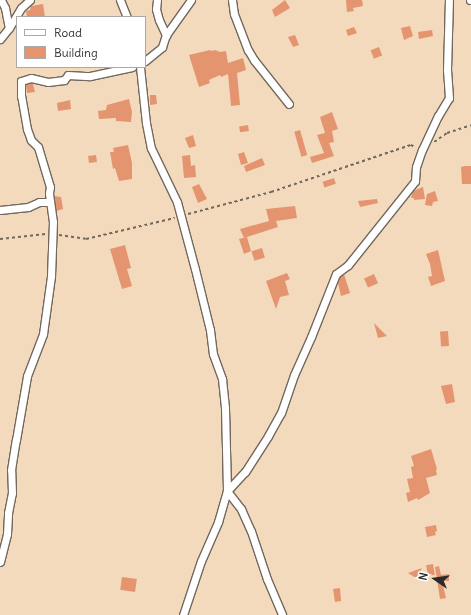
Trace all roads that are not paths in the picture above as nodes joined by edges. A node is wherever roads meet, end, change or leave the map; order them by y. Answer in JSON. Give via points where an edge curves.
{"nodes":[{"id":1,"x":1,"y":0,"type":"edge"},
{"id":2,"x":30,"y":0,"type":"edge"},
{"id":3,"x":120,"y":0,"type":"edge"},
{"id":4,"x":157,"y":0,"type":"edge"},
{"id":5,"x":191,"y":0,"type":"edge"},
{"id":6,"x":232,"y":0,"type":"edge"},
{"id":7,"x":449,"y":0,"type":"edge"},
{"id":8,"x":16,"y":16,"type":"edge"},
{"id":9,"x":16,"y":16,"type":"edge"},
{"id":10,"x":127,"y":16,"type":"edge"},
{"id":11,"x":9,"y":28,"type":"junction"},
{"id":12,"x":166,"y":35,"type":"junction"},
{"id":13,"x":0,"y":38,"type":"edge"},
{"id":14,"x":146,"y":61,"type":"edge"},
{"id":15,"x":127,"y":68,"type":"edge"},
{"id":16,"x":140,"y":68,"type":"edge"},
{"id":17,"x":289,"y":104,"type":"dead end"},
{"id":18,"x":50,"y":202,"type":"junction"},
{"id":19,"x":0,"y":210,"type":"edge"},
{"id":20,"x":227,"y":491,"type":"junction"},
{"id":21,"x":0,"y":562,"type":"edge"},
{"id":22,"x":183,"y":615,"type":"edge"},
{"id":23,"x":282,"y":615,"type":"edge"}],
"edges":[{"from":1,"to":11,"type":"street"},
{"from":2,"to":8,"type":"street"},
{"from":3,"to":10,"type":"street"},
{"from":4,"to":12,"type":"street","via":[[156,9]]},
{"from":5,"to":12,"type":"street"},
{"from":6,"to":17,"type":"street","via":[[234,14],[248,50]]},
{"from":7,"to":20,"type":"street","via":[[449,98],[422,150],[416,167],[415,181],[348,265],[336,274],[281,413],[245,472]]},
{"from":9,"to":11,"type":"street"},
{"from":11,"to":13,"type":"street"},
{"from":12,"to":14,"type":"street","via":[[162,47]]},
{"from":15,"to":18,"type":"street","via":[[90,76],[68,75],[64,80],[48,82],[31,78],[21,81],[27,129],[31,140],[38,147],[46,172]]},
{"from":16,"to":20,"type":"street","via":[[150,148],[176,202],[196,269],[213,354],[222,379]]},
{"from":18,"to":19,"type":"street"},
{"from":18,"to":21,"type":"street","via":[[52,234],[47,303],[42,334],[27,376],[20,414],[12,461],[12,493],[7,534]]},
{"from":20,"to":22,"type":"street"},
{"from":20,"to":23,"type":"street","via":[[241,509],[251,531]]}]}
